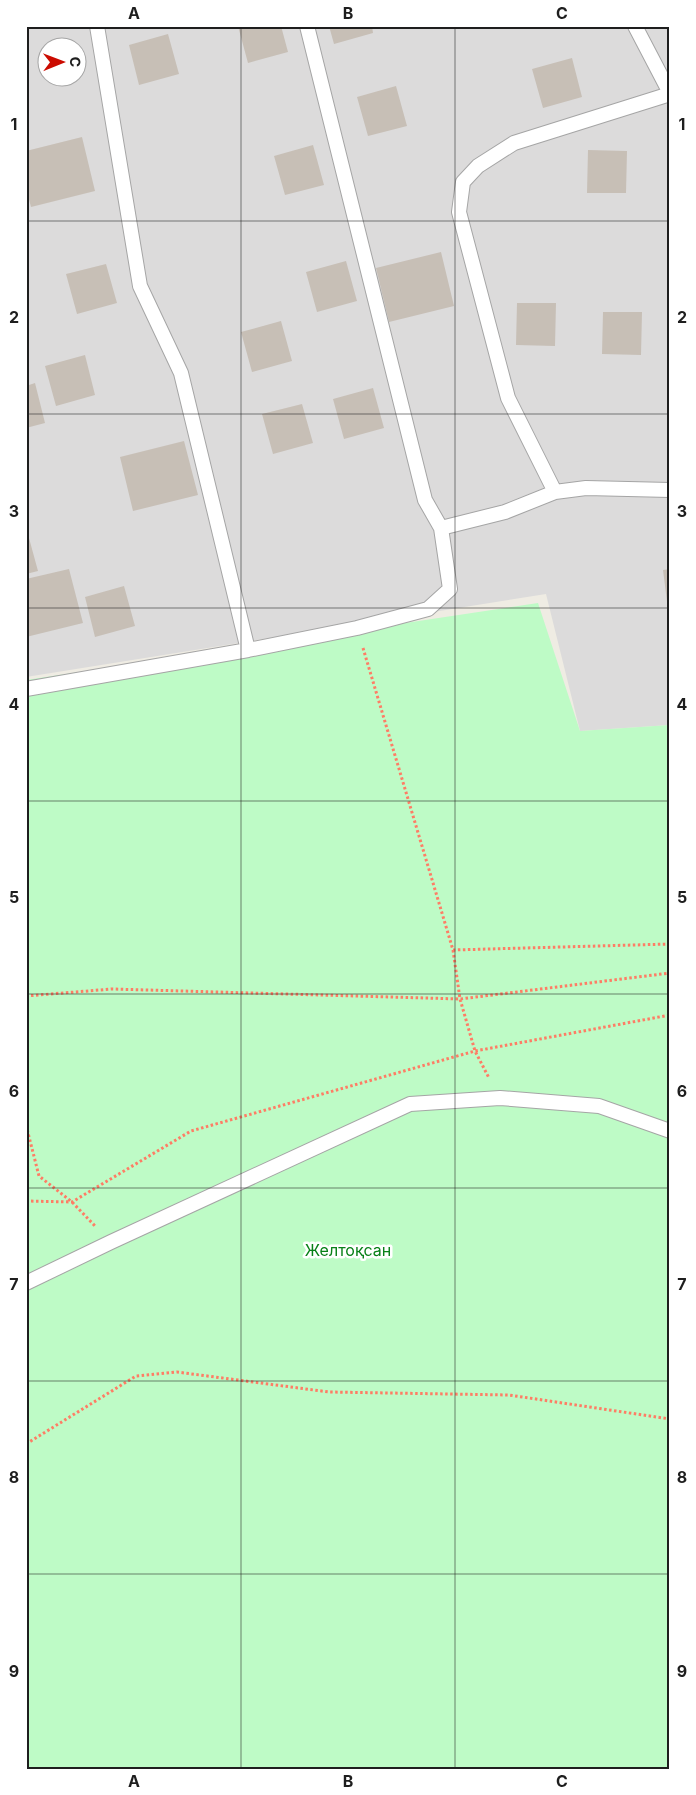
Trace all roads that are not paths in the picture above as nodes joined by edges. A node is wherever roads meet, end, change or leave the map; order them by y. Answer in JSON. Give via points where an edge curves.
{"nodes":[{"id":1,"x":96,"y":26,"type":"edge"},
{"id":2,"x":307,"y":26,"type":"edge"},
{"id":3,"x":635,"y":26,"type":"edge"},
{"id":4,"x":670,"y":94,"type":"edge"},
{"id":5,"x":670,"y":490,"type":"edge"},
{"id":6,"x":555,"y":492,"type":"junction"},
{"id":7,"x":441,"y":528,"type":"junction"},
{"id":8,"x":248,"y":650,"type":"junction"},
{"id":9,"x":26,"y":689,"type":"edge"},
{"id":10,"x":670,"y":1131,"type":"edge"},
{"id":11,"x":26,"y":1284,"type":"edge"}],
"edges":[{"from":1,"to":8,"type":"lane","via":[[140,286],[181,373]]},
{"from":2,"to":7,"type":"lane","via":[[425,500]]},
{"from":3,"to":4,"type":"lane"},
{"from":4,"to":6,"type":"lane","via":[[514,143],[478,166],[463,182],[459,212],[508,398]]},
{"from":5,"to":6,"type":"lane","via":[[586,488]]},
{"from":6,"to":7,"type":"lane","via":[[505,512]]},
{"from":7,"to":8,"type":"lane","via":[[450,589],[428,610]]},
{"from":8,"to":9,"type":"lane"},
{"from":10,"to":11,"type":"lane","via":[[599,1106],[500,1098],[410,1104]]}]}
